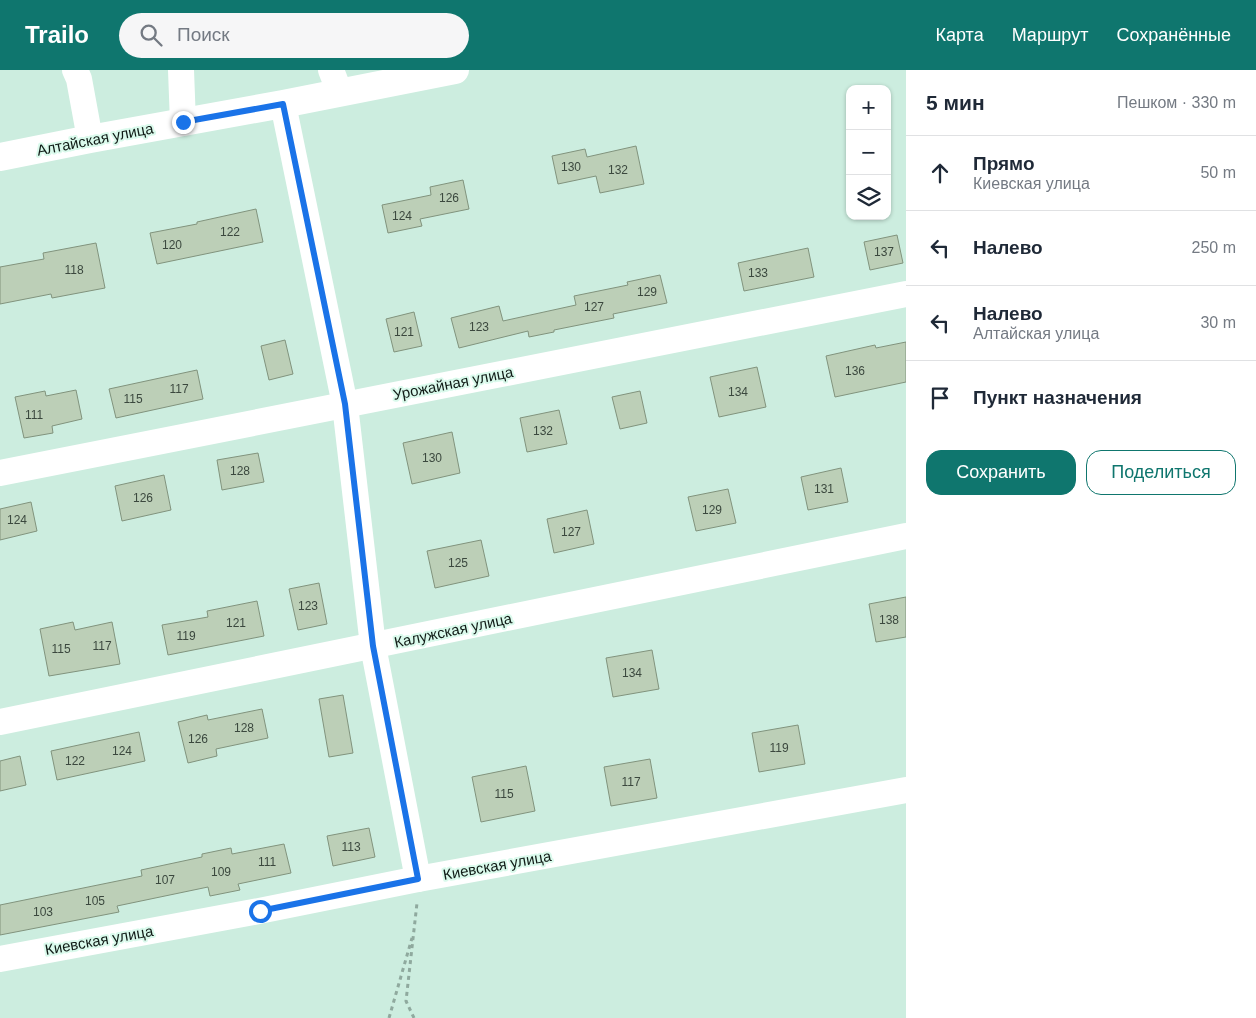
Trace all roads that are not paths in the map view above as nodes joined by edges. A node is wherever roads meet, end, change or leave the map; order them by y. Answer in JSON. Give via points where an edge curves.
{"nodes":[{"id":1,"x":75,"y":70,"type":"edge"},
{"id":2,"x":180,"y":70,"type":"edge"},
{"id":3,"x":455,"y":70,"type":"edge"},
{"id":4,"x":336,"y":81,"type":"edge"},
{"id":5,"x":283,"y":104,"type":"junction"},
{"id":6,"x":183,"y":122,"type":"junction"},
{"id":7,"x":90,"y":139,"type":"junction"},
{"id":8,"x":0,"y":157,"type":"edge"},
{"id":9,"x":906,"y":294,"type":"edge"},
{"id":10,"x":345,"y":404,"type":"junction"},
{"id":11,"x":0,"y":473,"type":"edge"},
{"id":12,"x":906,"y":536,"type":"edge"},
{"id":13,"x":373,"y":646,"type":"junction"},
{"id":14,"x":0,"y":722,"type":"edge"},
{"id":15,"x":906,"y":790,"type":"edge"},
{"id":16,"x":418,"y":879,"type":"junction"},
{"id":17,"x":0,"y":959,"type":"edge"}],
"edges":[{"from":1,"to":7,"type":"street"},
{"from":2,"to":6,"type":"street"},
{"from":3,"to":4,"type":"main road","name":"Алтайская улица"},
{"from":4,"to":5,"type":"main road","name":"Алтайская улица"},
{"from":5,"to":6,"type":"main road","name":"Алтайская улица"},
{"from":5,"to":10,"type":"street"},
{"from":6,"to":7,"type":"main road","name":"Алтайская улица"},
{"from":7,"to":8,"type":"main road","name":"Алтайская улица"},
{"from":9,"to":10,"type":"street","name":"Урожайная улица"},
{"from":10,"to":11,"type":"street","name":"Урожайная улица"},
{"from":10,"to":13,"type":"street"},
{"from":12,"to":13,"type":"street","name":"Калужская улица"},
{"from":13,"to":14,"type":"street","name":"Калужская улица"},
{"from":13,"to":16,"type":"street"},
{"from":15,"to":16,"type":"street","name":"Киевская улица"},
{"from":16,"to":17,"type":"street","name":"Киевская улица"}]}
